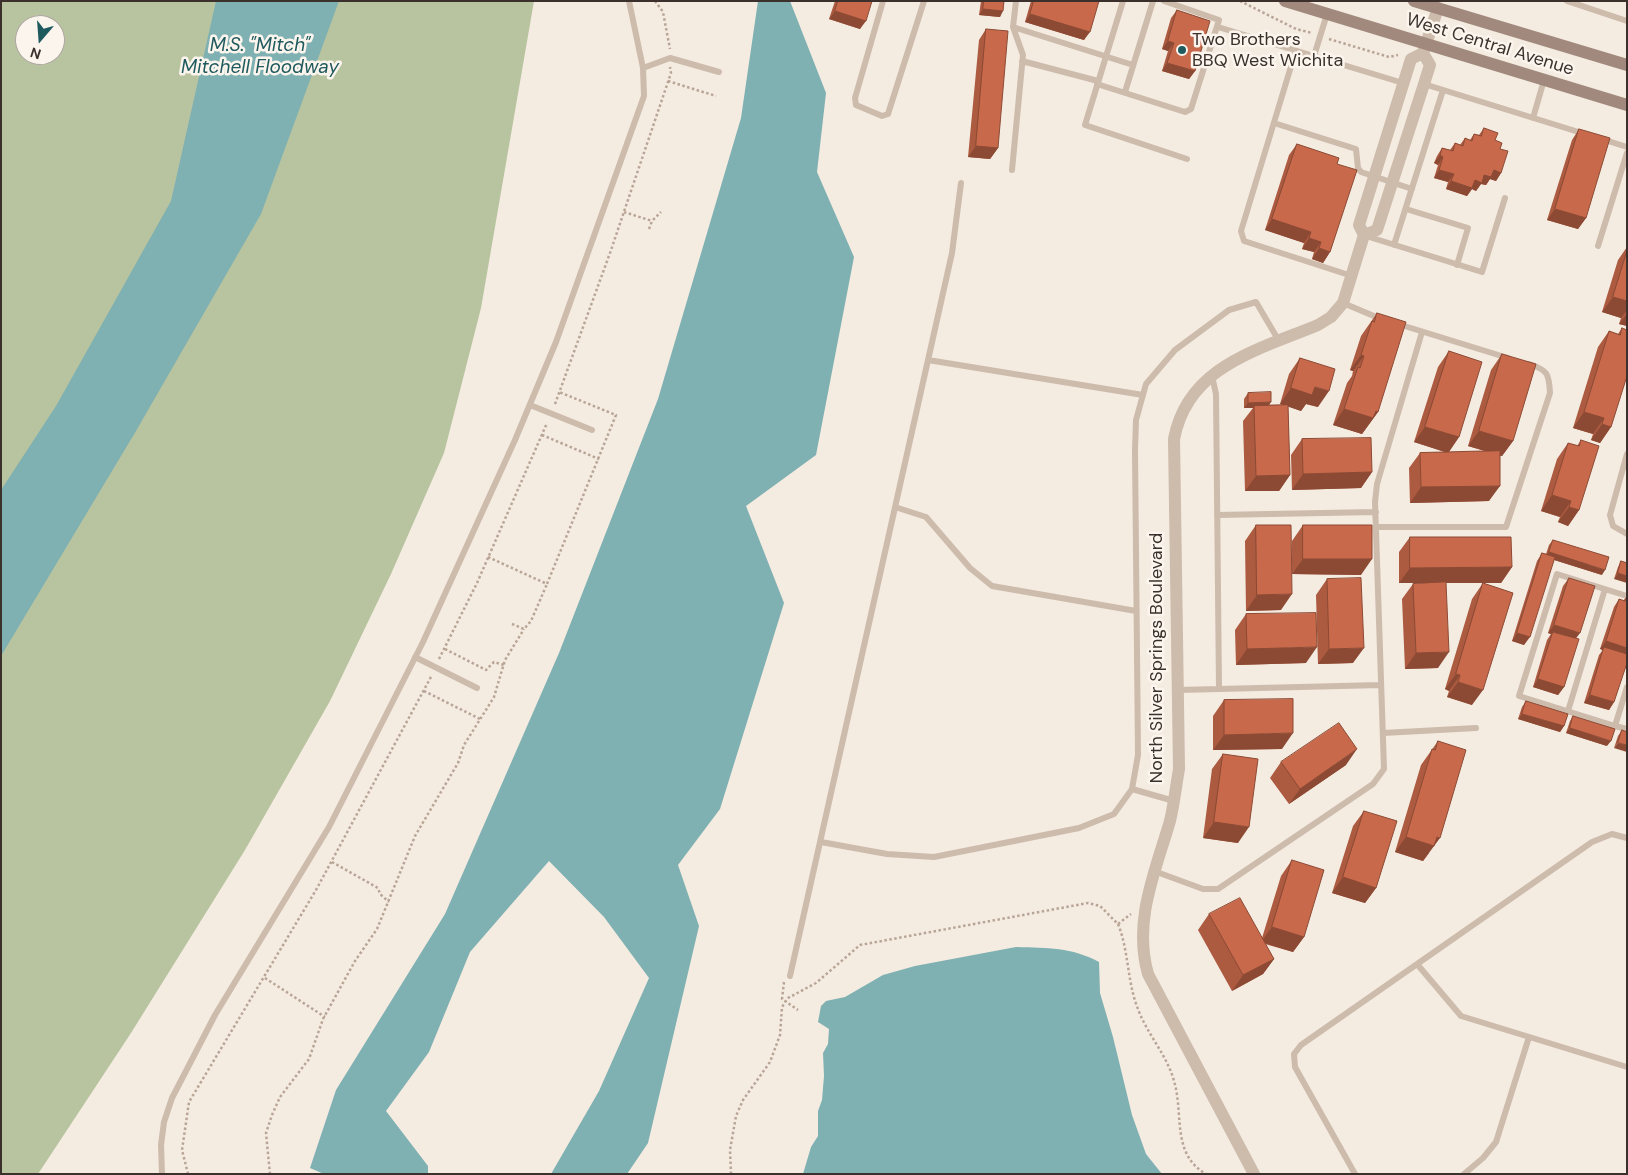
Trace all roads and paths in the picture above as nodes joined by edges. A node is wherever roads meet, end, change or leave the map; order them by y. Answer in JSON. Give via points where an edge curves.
{"nodes":[{"id":1,"x":629,"y":1,"type":"edge"},
{"id":2,"x":883,"y":1,"type":"edge"},
{"id":3,"x":924,"y":1,"type":"edge"},
{"id":4,"x":1016,"y":1,"type":"edge"},
{"id":5,"x":1123,"y":1,"type":"edge"},
{"id":6,"x":1153,"y":1,"type":"edge"},
{"id":7,"x":1164,"y":1,"type":"edge"},
{"id":8,"x":1240,"y":1,"type":"edge"},
{"id":9,"x":1285,"y":1,"type":"edge"},
{"id":10,"x":1414,"y":1,"type":"edge"},
{"id":11,"x":1567,"y":1,"type":"edge"},
{"id":12,"x":1439,"y":5,"type":"edge"},
{"id":13,"x":1327,"y":14,"type":"junction"},
{"id":14,"x":1627,"y":21,"type":"edge"},
{"id":15,"x":1218,"y":27,"type":"junction"},
{"id":16,"x":1014,"y":28,"type":"junction"},
{"id":17,"x":1320,"y":36,"type":"junction"},
{"id":18,"x":1296,"y":50,"type":"junction"},
{"id":19,"x":1421,"y":52,"type":"junction"},
{"id":20,"x":1106,"y":56,"type":"junction"},
{"id":21,"x":1314,"y":56,"type":"junction"},
{"id":22,"x":1022,"y":61,"type":"junction"},
{"id":23,"x":1133,"y":65,"type":"junction"},
{"id":24,"x":1627,"y":65,"type":"edge"},
{"id":25,"x":643,"y":68,"type":"junction"},
{"id":26,"x":719,"y":72,"type":"dead end"},
{"id":27,"x":1544,"y":80,"type":"junction"},
{"id":28,"x":668,"y":81,"type":"dead end"},
{"id":29,"x":1097,"y":82,"type":"junction"},
{"id":30,"x":1404,"y":83,"type":"junction"},
{"id":31,"x":1424,"y":84,"type":"junction"},
{"id":32,"x":1443,"y":90,"type":"junction"},
{"id":33,"x":1125,"y":92,"type":"junction"},
{"id":34,"x":716,"y":96,"type":"dead end"},
{"id":35,"x":1627,"y":105,"type":"edge"},
{"id":36,"x":1533,"y":118,"type":"junction"},
{"id":37,"x":1274,"y":123,"type":"junction"},
{"id":38,"x":1589,"y":136,"type":"edge"},
{"id":39,"x":1599,"y":138,"type":"edge"},
{"id":40,"x":1627,"y":147,"type":"edge"},
{"id":41,"x":1627,"y":154,"type":"edge"},
{"id":42,"x":1187,"y":159,"type":"dead end"},
{"id":43,"x":1012,"y":170,"type":"dead end"},
{"id":44,"x":1374,"y":176,"type":"junction"},
{"id":45,"x":1392,"y":182,"type":"junction"},
{"id":46,"x":961,"y":183,"type":"dead end"},
{"id":47,"x":1412,"y":188,"type":"junction"},
{"id":48,"x":1505,"y":198,"type":"dead end"},
{"id":49,"x":1406,"y":209,"type":"junction"},
{"id":50,"x":624,"y":212,"type":"dead end"},
{"id":51,"x":661,"y":212,"type":"dead end"},
{"id":52,"x":652,"y":221,"type":"junction"},
{"id":53,"x":648,"y":229,"type":"dead end"},
{"id":54,"x":1364,"y":236,"type":"junction"},
{"id":55,"x":1394,"y":245,"type":"junction"},
{"id":56,"x":1598,"y":246,"type":"dead end"},
{"id":57,"x":1457,"y":264,"type":"junction"},
{"id":58,"x":1352,"y":276,"type":"junction"},
{"id":59,"x":1343,"y":303,"type":"junction"},
{"id":60,"x":1385,"y":320,"type":"edge"},
{"id":61,"x":1395,"y":323,"type":"edge"},
{"id":62,"x":1422,"y":332,"type":"junction"},
{"id":63,"x":1279,"y":341,"type":"junction"},
{"id":64,"x":928,"y":360,"type":"junction"},
{"id":65,"x":1515,"y":360,"type":"edge"},
{"id":66,"x":1524,"y":363,"type":"edge"},
{"id":67,"x":1211,"y":374,"type":"junction"},
{"id":68,"x":559,"y":392,"type":"dead end"},
{"id":69,"x":1143,"y":395,"type":"junction"},
{"id":70,"x":530,"y":405,"type":"junction"},
{"id":71,"x":592,"y":430,"type":"dead end"},
{"id":72,"x":542,"y":435,"type":"dead end"},
{"id":73,"x":1627,"y":454,"type":"edge"},
{"id":74,"x":599,"y":458,"type":"junction"},
{"id":75,"x":895,"y":507,"type":"junction"},
{"id":76,"x":1376,"y":512,"type":"junction"},
{"id":77,"x":1217,"y":515,"type":"junction"},
{"id":78,"x":1377,"y":526,"type":"junction"},
{"id":79,"x":1627,"y":534,"type":"edge"},
{"id":80,"x":488,"y":557,"type":"dead end"},
{"id":81,"x":547,"y":584,"type":"junction"},
{"id":82,"x":1605,"y":589,"type":"junction"},
{"id":83,"x":1627,"y":596,"type":"edge"},
{"id":84,"x":1136,"y":611,"type":"junction"},
{"id":85,"x":512,"y":624,"type":"dead end"},
{"id":86,"x":524,"y":629,"type":"junction"},
{"id":87,"x":444,"y":648,"type":"dead end"},
{"id":88,"x":415,"y":656,"type":"junction"},
{"id":89,"x":504,"y":664,"type":"junction"},
{"id":90,"x":1381,"y":685,"type":"junction"},
{"id":91,"x":1627,"y":687,"type":"edge"},
{"id":92,"x":477,"y":688,"type":"dead end"},
{"id":93,"x":1219,"y":689,"type":"junction"},
{"id":94,"x":1178,"y":690,"type":"junction"},
{"id":95,"x":424,"y":691,"type":"dead end"},
{"id":96,"x":1568,"y":711,"type":"junction"},
{"id":97,"x":480,"y":719,"type":"junction"},
{"id":98,"x":1615,"y":726,"type":"junction"},
{"id":99,"x":1476,"y":728,"type":"dead end"},
{"id":100,"x":1627,"y":729,"type":"edge"},
{"id":101,"x":1382,"y":733,"type":"junction"},
{"id":102,"x":1132,"y":789,"type":"junction"},
{"id":103,"x":1174,"y":800,"type":"junction"},
{"id":104,"x":1627,"y":838,"type":"edge"},
{"id":105,"x":821,"y":842,"type":"junction"},
{"id":106,"x":332,"y":862,"type":"dead end"},
{"id":107,"x":1154,"y":871,"type":"junction"},
{"id":108,"x":389,"y":902,"type":"junction"},
{"id":109,"x":1133,"y":912,"type":"dead end"},
{"id":110,"x":1118,"y":924,"type":"junction"},
{"id":111,"x":1417,"y":964,"type":"junction"},
{"id":112,"x":265,"y":978,"type":"dead end"},
{"id":113,"x":787,"y":978,"type":"joint"},
{"id":114,"x":786,"y":1002,"type":"junction"},
{"id":115,"x":798,"y":1010,"type":"dead end"},
{"id":116,"x":325,"y":1016,"type":"junction"},
{"id":117,"x":1529,"y":1037,"type":"junction"},
{"id":118,"x":1627,"y":1067,"type":"edge"},
{"id":119,"x":162,"y":1174,"type":"edge"},
{"id":120,"x":270,"y":1174,"type":"edge"},
{"id":121,"x":731,"y":1174,"type":"edge"},
{"id":122,"x":1206,"y":1174,"type":"edge"},
{"id":123,"x":1254,"y":1174,"type":"edge"},
{"id":124,"x":1355,"y":1174,"type":"edge"},
{"id":125,"x":1464,"y":1174,"type":"edge"}],
"edges":[{"from":1,"to":25,"type":"lane"},
{"from":2,"to":3,"type":"lane","via":[[855,98],[856,105],[882,116],[888,114]]},
{"from":4,"to":16,"type":"lane"},
{"from":5,"to":20,"type":"lane"},
{"from":6,"to":23,"type":"lane"},
{"from":7,"to":15,"type":"lane","via":[[1217,18]]},
{"from":8,"to":17,"type":"path"},
{"from":9,"to":13,"type":"main road","name":"West Central Avenue"},
{"from":10,"to":12,"type":"main road","name":"West Central Avenue"},
{"from":11,"to":14,"type":"lane"},
{"from":12,"to":19,"type":"street","name":"North Silver Springs Boulevard"},
{"from":12,"to":24,"type":"main road","name":"West Central Avenue"},
{"from":13,"to":17,"type":"lane"},
{"from":13,"to":19,"type":"main road","name":"West Central Avenue"},
{"from":15,"to":18,"type":"lane"},
{"from":15,"to":33,"type":"lane","via":[[1188,112]]},
{"from":16,"to":20,"type":"lane"},
{"from":16,"to":22,"type":"lane"},
{"from":17,"to":19,"type":"path","via":[[1389,57]]},
{"from":17,"to":21,"type":"lane"},
{"from":18,"to":21,"type":"lane"},
{"from":18,"to":37,"type":"lane"},
{"from":19,"to":27,"type":"main road","name":"West Central Avenue"},
{"from":19,"to":30,"type":"street","name":"North Silver Springs Boulevard"},
{"from":19,"to":31,"type":"street","name":"North Silver Springs Boulevard","via":[[1430,64]]},
{"from":20,"to":23,"type":"lane"},
{"from":20,"to":29,"type":"lane"},
{"from":21,"to":30,"type":"lane"},
{"from":22,"to":29,"type":"lane"},
{"from":22,"to":43,"type":"lane"},
{"from":23,"to":33,"type":"lane"},
{"from":25,"to":26,"type":"lane","via":[[670,58]]},
{"from":25,"to":70,"type":"lane","via":[[644,96],[556,342]]},
{"from":27,"to":35,"type":"main road","name":"West Central Avenue"},
{"from":27,"to":36,"type":"lane"},
{"from":28,"to":34,"type":"path"},
{"from":29,"to":33,"type":"lane"},
{"from":29,"to":42,"type":"lane","via":[[1085,125]]},
{"from":30,"to":44,"type":"street","name":"North Silver Springs Boulevard"},
{"from":31,"to":32,"type":"lane"},
{"from":31,"to":45,"type":"street","name":"North Silver Springs Boulevard"},
{"from":32,"to":36,"type":"lane"},
{"from":32,"to":47,"type":"lane"},
{"from":36,"to":38,"type":"lane"},
{"from":37,"to":44,"type":"lane","via":[[1356,149],[1358,168]]},
{"from":37,"to":58,"type":"lane","via":[[1241,231],[1242,238]]},
{"from":39,"to":40,"type":"lane"},
{"from":41,"to":56,"type":"lane"},
{"from":44,"to":45,"type":"lane"},
{"from":44,"to":54,"type":"street","name":"North Silver Springs Boulevard","via":[[1358,225]]},
{"from":45,"to":47,"type":"lane"},
{"from":45,"to":54,"type":"street","name":"North Silver Springs Boulevard","via":[[1377,230]]},
{"from":46,"to":64,"type":"lane","via":[[952,253]]},
{"from":47,"to":49,"type":"lane"},
{"from":48,"to":57,"type":"lane","via":[[1482,272]]},
{"from":49,"to":55,"type":"lane"},
{"from":49,"to":57,"type":"lane","via":[[1468,228]]},
{"from":50,"to":52,"type":"path"},
{"from":51,"to":52,"type":"path"},
{"from":52,"to":53,"type":"path"},
{"from":54,"to":55,"type":"lane"},
{"from":54,"to":58,"type":"street","name":"North Silver Springs Boulevard"},
{"from":55,"to":57,"type":"lane"},
{"from":58,"to":59,"type":"street","name":"North Silver Springs Boulevard"},
{"from":59,"to":60,"type":"lane"},
{"from":59,"to":63,"type":"street","name":"North Silver Springs Boulevard","via":[[1331,317],[1318,325]]},
{"from":61,"to":62,"type":"lane"},
{"from":62,"to":65,"type":"lane"},
{"from":62,"to":76,"type":"lane","via":[[1377,484]]},
{"from":63,"to":67,"type":"street","name":"North Silver Springs Boulevard","via":[[1230,362]]},
{"from":63,"to":69,"type":"lane","via":[[1256,302],[1229,310],[1175,350],[1146,384]]},
{"from":64,"to":69,"type":"lane"},
{"from":64,"to":75,"type":"lane"},
{"from":66,"to":78,"type":"lane","via":[[1542,368],[1549,378],[1550,393],[1506,527]]},
{"from":67,"to":77,"type":"lane","via":[[1216,394]]},
{"from":67,"to":94,"type":"street","name":"North Silver Springs Boulevard","via":[[1182,410],[1174,439]]},
{"from":68,"to":74,"type":"path","via":[[616,415]]},
{"from":69,"to":84,"type":"lane","via":[[1136,420],[1134,450]]},
{"from":70,"to":71,"type":"lane"},
{"from":70,"to":88,"type":"lane"},
{"from":72,"to":74,"type":"path"},
{"from":73,"to":79,"type":"lane","via":[[1610,515],[1612,526]]},
{"from":74,"to":81,"type":"path"},
{"from":75,"to":84,"type":"lane","via":[[926,517],[970,568],[992,586]]},
{"from":75,"to":105,"type":"lane"},
{"from":76,"to":77,"type":"lane"},
{"from":76,"to":78,"type":"lane"},
{"from":77,"to":93,"type":"lane"},
{"from":78,"to":90,"type":"lane"},
{"from":80,"to":81,"type":"path"},
{"from":81,"to":86,"type":"path","via":[[531,621]]},
{"from":82,"to":83,"type":"lane"},
{"from":82,"to":96,"type":"lane"},
{"from":82,"to":96,"type":"lane","via":[[1557,574],[1519,696]]},
{"from":84,"to":102,"type":"lane","via":[[1138,755]]},
{"from":85,"to":86,"type":"path"},
{"from":86,"to":89,"type":"path"},
{"from":87,"to":89,"type":"path","via":[[486,670],[494,662]]},
{"from":88,"to":92,"type":"lane"},
{"from":88,"to":119,"type":"lane","via":[[329,827],[215,1015],[172,1098],[164,1122]]},
{"from":89,"to":97,"type":"path","via":[[494,698]]},
{"from":90,"to":93,"type":"lane"},
{"from":90,"to":101,"type":"lane"},
{"from":91,"to":98,"type":"lane"},
{"from":93,"to":94,"type":"lane"},
{"from":94,"to":103,"type":"street","name":"North Silver Springs Boulevard","via":[[1179,769]]},
{"from":95,"to":97,"type":"path"},
{"from":96,"to":98,"type":"lane"},
{"from":97,"to":108,"type":"path","via":[[464,745],[454,771],[415,836]]},
{"from":98,"to":100,"type":"lane"},
{"from":99,"to":101,"type":"lane"},
{"from":101,"to":107,"type":"lane","via":[[1384,769],[1373,784],[1218,889],[1203,889]]},
{"from":102,"to":103,"type":"lane"},
{"from":102,"to":105,"type":"lane","via":[[1114,814],[1079,828],[934,858],[887,854]]},
{"from":103,"to":107,"type":"street","name":"North Silver Springs Boulevard"},
{"from":104,"to":111,"type":"lane","via":[[1612,834],[1592,842]]},
{"from":105,"to":113,"type":"lane"},
{"from":106,"to":108,"type":"path","via":[[378,888]]},
{"from":107,"to":123,"type":"street","name":"North Silver Springs Boulevard","via":[[1142,926],[1148,974]]},
{"from":108,"to":116,"type":"path","via":[[377,929]]},
{"from":109,"to":110,"type":"path"},
{"from":110,"to":114,"type":"path","via":[[1100,906],[1088,903],[860,945],[827,975]]},
{"from":110,"to":122,"type":"path","via":[[1125,942],[1138,1009],[1175,1081],[1181,1140],[1187,1156],[1196,1168]]},
{"from":111,"to":117,"type":"lane","via":[[1461,1016]]},
{"from":111,"to":124,"type":"lane","via":[[1301,1044],[1294,1054],[1295,1067]]},
{"from":112,"to":116,"type":"path"},
{"from":113,"to":114,"type":"path","via":[[782,999]]},
{"from":114,"to":115,"type":"path"},
{"from":114,"to":121,"type":"path","via":[[780,1021],[780,1035],[770,1062],[743,1100],[736,1116],[730,1150]]},
{"from":116,"to":120,"type":"path","via":[[309,1059],[280,1097],[272,1115],[266,1133]]},
{"from":117,"to":118,"type":"lane"},
{"from":117,"to":125,"type":"lane","via":[[1496,1142]]}]}
